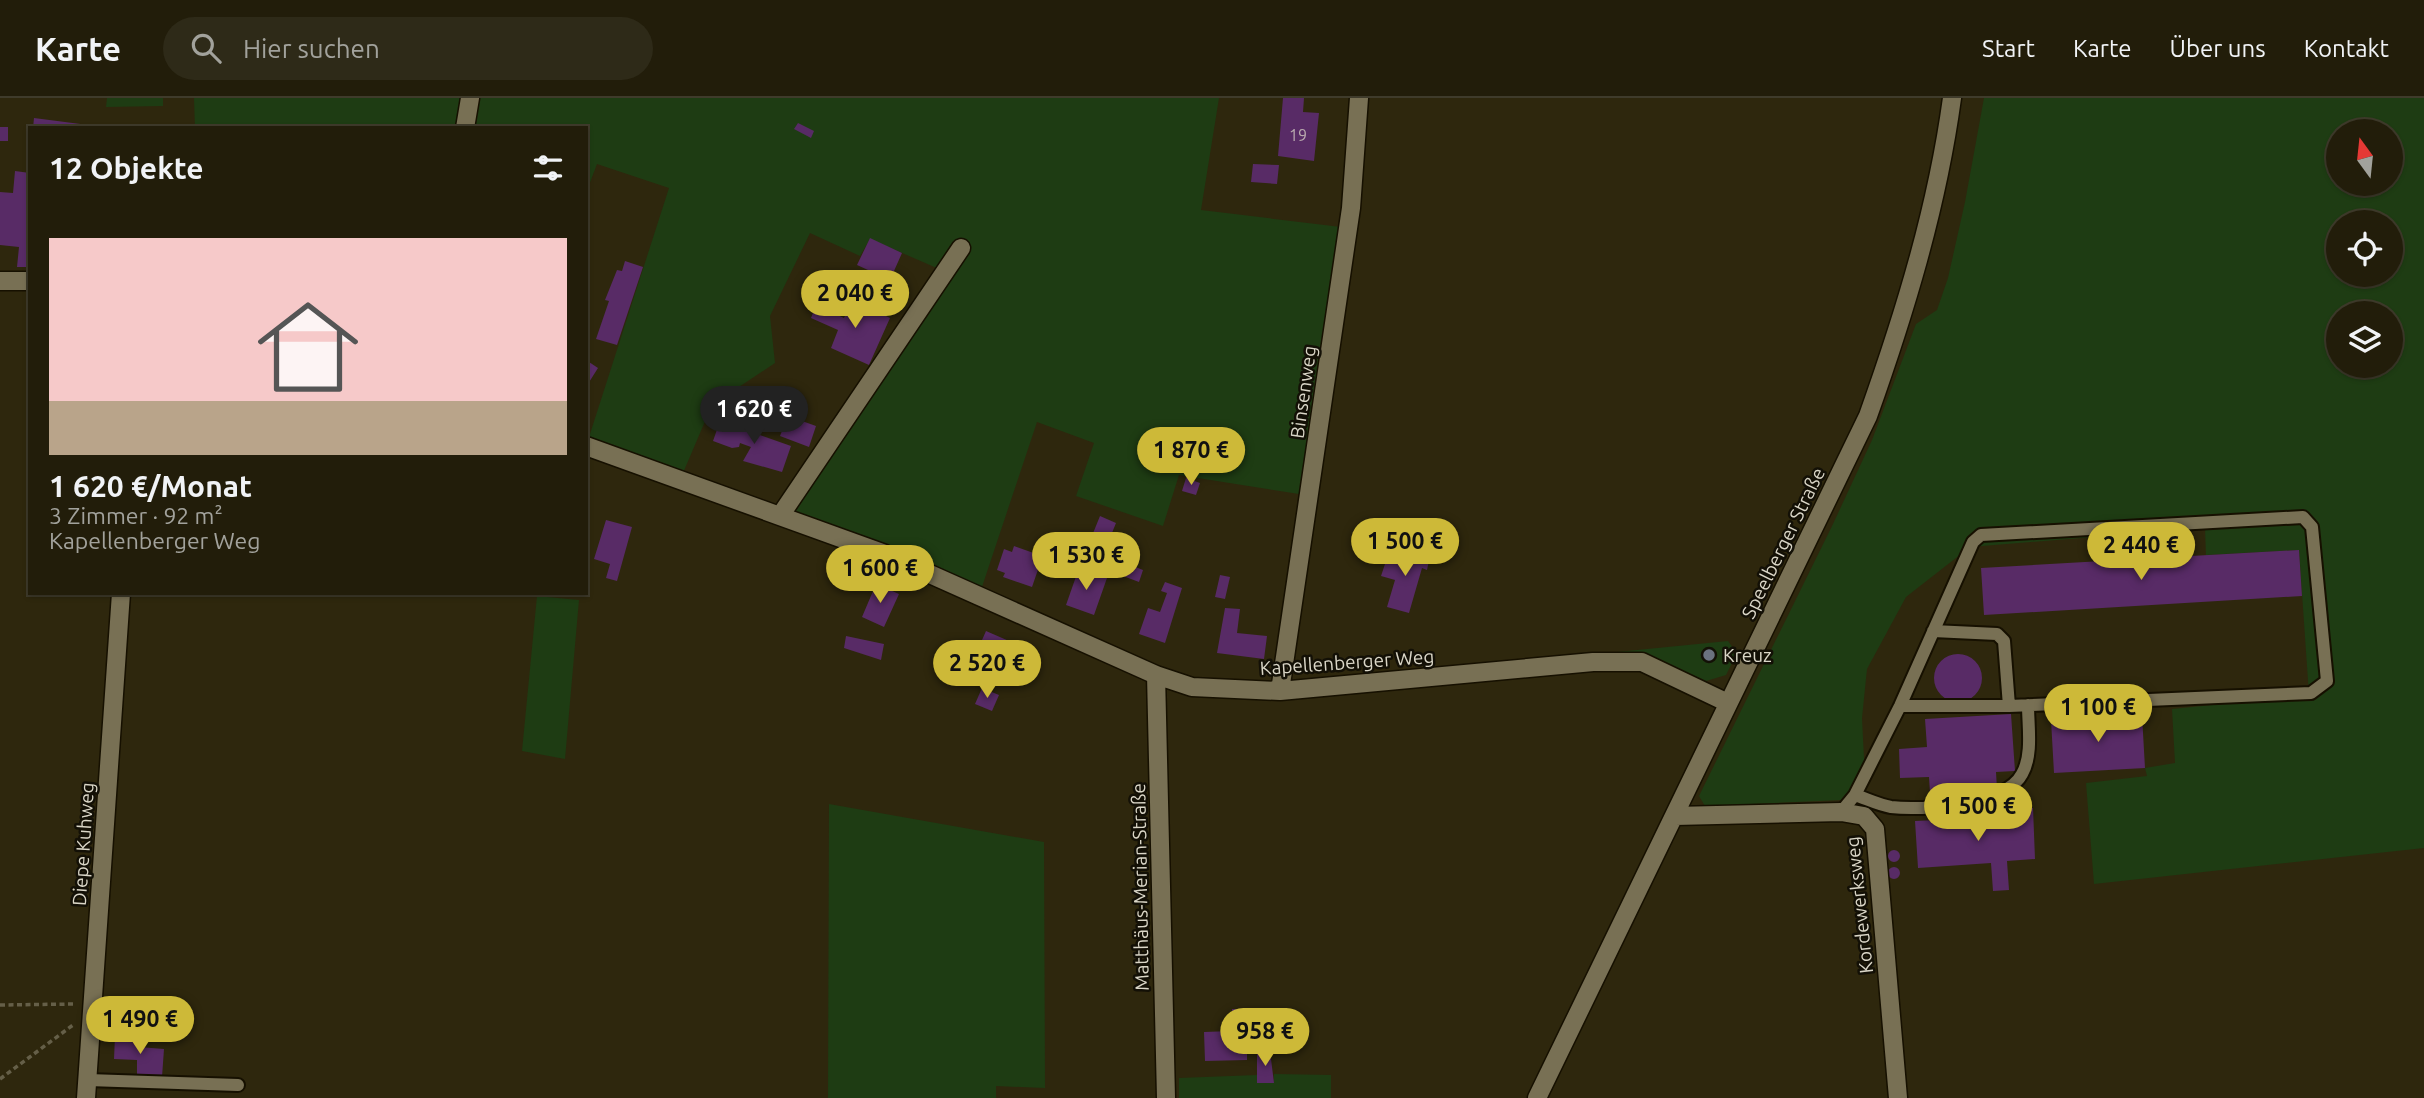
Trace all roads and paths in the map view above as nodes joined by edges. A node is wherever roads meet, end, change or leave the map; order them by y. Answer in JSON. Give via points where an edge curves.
{"nodes":[{"id":1,"x":470,"y":98,"type":"edge"},
{"id":2,"x":1359,"y":98,"type":"edge"},
{"id":3,"x":1952,"y":98,"type":"edge"},
{"id":4,"x":465,"y":126,"type":"edge"},
{"id":5,"x":961,"y":248,"type":"dead end"},
{"id":6,"x":0,"y":281,"type":"edge"},
{"id":7,"x":28,"y":281,"type":"edge"},
{"id":8,"x":588,"y":447,"type":"edge"},
{"id":9,"x":780,"y":516,"type":"junction"},
{"id":10,"x":121,"y":595,"type":"edge"},
{"id":11,"x":1933,"y":631,"type":"junction"},
{"id":12,"x":1156,"y":674,"type":"junction"},
{"id":13,"x":1280,"y":691,"type":"junction"},
{"id":14,"x":1728,"y":704,"type":"junction"},
{"id":15,"x":2028,"y":705,"type":"junction"},
{"id":16,"x":1900,"y":706,"type":"junction"},
{"id":17,"x":2009,"y":706,"type":"junction"},
{"id":18,"x":1855,"y":795,"type":"junction"},
{"id":19,"x":1841,"y":812,"type":"junction"},
{"id":20,"x":1675,"y":817,"type":"junction"},
{"id":21,"x":0,"y":1004,"type":"edge"},
{"id":22,"x":94,"y":1004,"type":"junction"},
{"id":23,"x":0,"y":1079,"type":"edge"},
{"id":24,"x":238,"y":1085,"type":"dead end"},
{"id":25,"x":87,"y":1089,"type":"edge"},
{"id":26,"x":1167,"y":1098,"type":"edge"},
{"id":27,"x":1537,"y":1098,"type":"edge"},
{"id":28,"x":1898,"y":1098,"type":"edge"}],
"edges":[{"from":1,"to":4,"type":"street"},
{"from":2,"to":13,"type":"street","name":"Binsenweg","via":[[1351,208]]},
{"from":3,"to":14,"type":"street","name":"Speelberger Straße","via":[[1942,168],[1904,316],[1868,416]]},
{"from":5,"to":9,"type":"street"},
{"from":6,"to":7,"type":"street"},
{"from":8,"to":9,"type":"street","name":"Kapellenberger Weg"},
{"from":9,"to":12,"type":"street","name":"Kapellenberger Weg","via":[[885,554]]},
{"from":10,"to":22,"type":"street","name":"Diepe Kuhweg"},
{"from":11,"to":15,"type":"lane","via":[[1973,542],[1981,535],[2303,517],[2312,527],[2327,681],[2311,693]]},
{"from":11,"to":16,"type":"lane"},
{"from":11,"to":17,"type":"lane","via":[[1997,634],[2004,641]]},
{"from":12,"to":13,"type":"street","name":"Kapellenberger Weg","via":[[1192,687]]},
{"from":12,"to":26,"type":"street","name":"Matthäus-Merian-Straße"},
{"from":13,"to":14,"type":"street","name":"Kapellenberger Weg","via":[[1592,662],[1642,662]]},
{"from":14,"to":20,"type":"street","name":"Speelberger Straße"},
{"from":15,"to":17,"type":"lane"},
{"from":15,"to":18,"type":"lane","via":[[2027,763],[2011,789],[1997,796],[1916,808],[1889,807]]},
{"from":16,"to":17,"type":"lane"},
{"from":16,"to":18,"type":"lane"},
{"from":18,"to":19,"type":"lane"},
{"from":19,"to":20,"type":"street","name":"Kordewerksweg"},
{"from":19,"to":28,"type":"street","name":"Kordewerksweg","via":[[1864,816],[1875,829]]},
{"from":20,"to":27,"type":"street","name":"Speelberger Straße"},
{"from":21,"to":22,"type":"path"},
{"from":22,"to":23,"type":"path","via":[[63,1034]]},
{"from":22,"to":25,"type":"street","name":"Diepe Kuhweg"},
{"from":24,"to":25,"type":"lane"}]}
